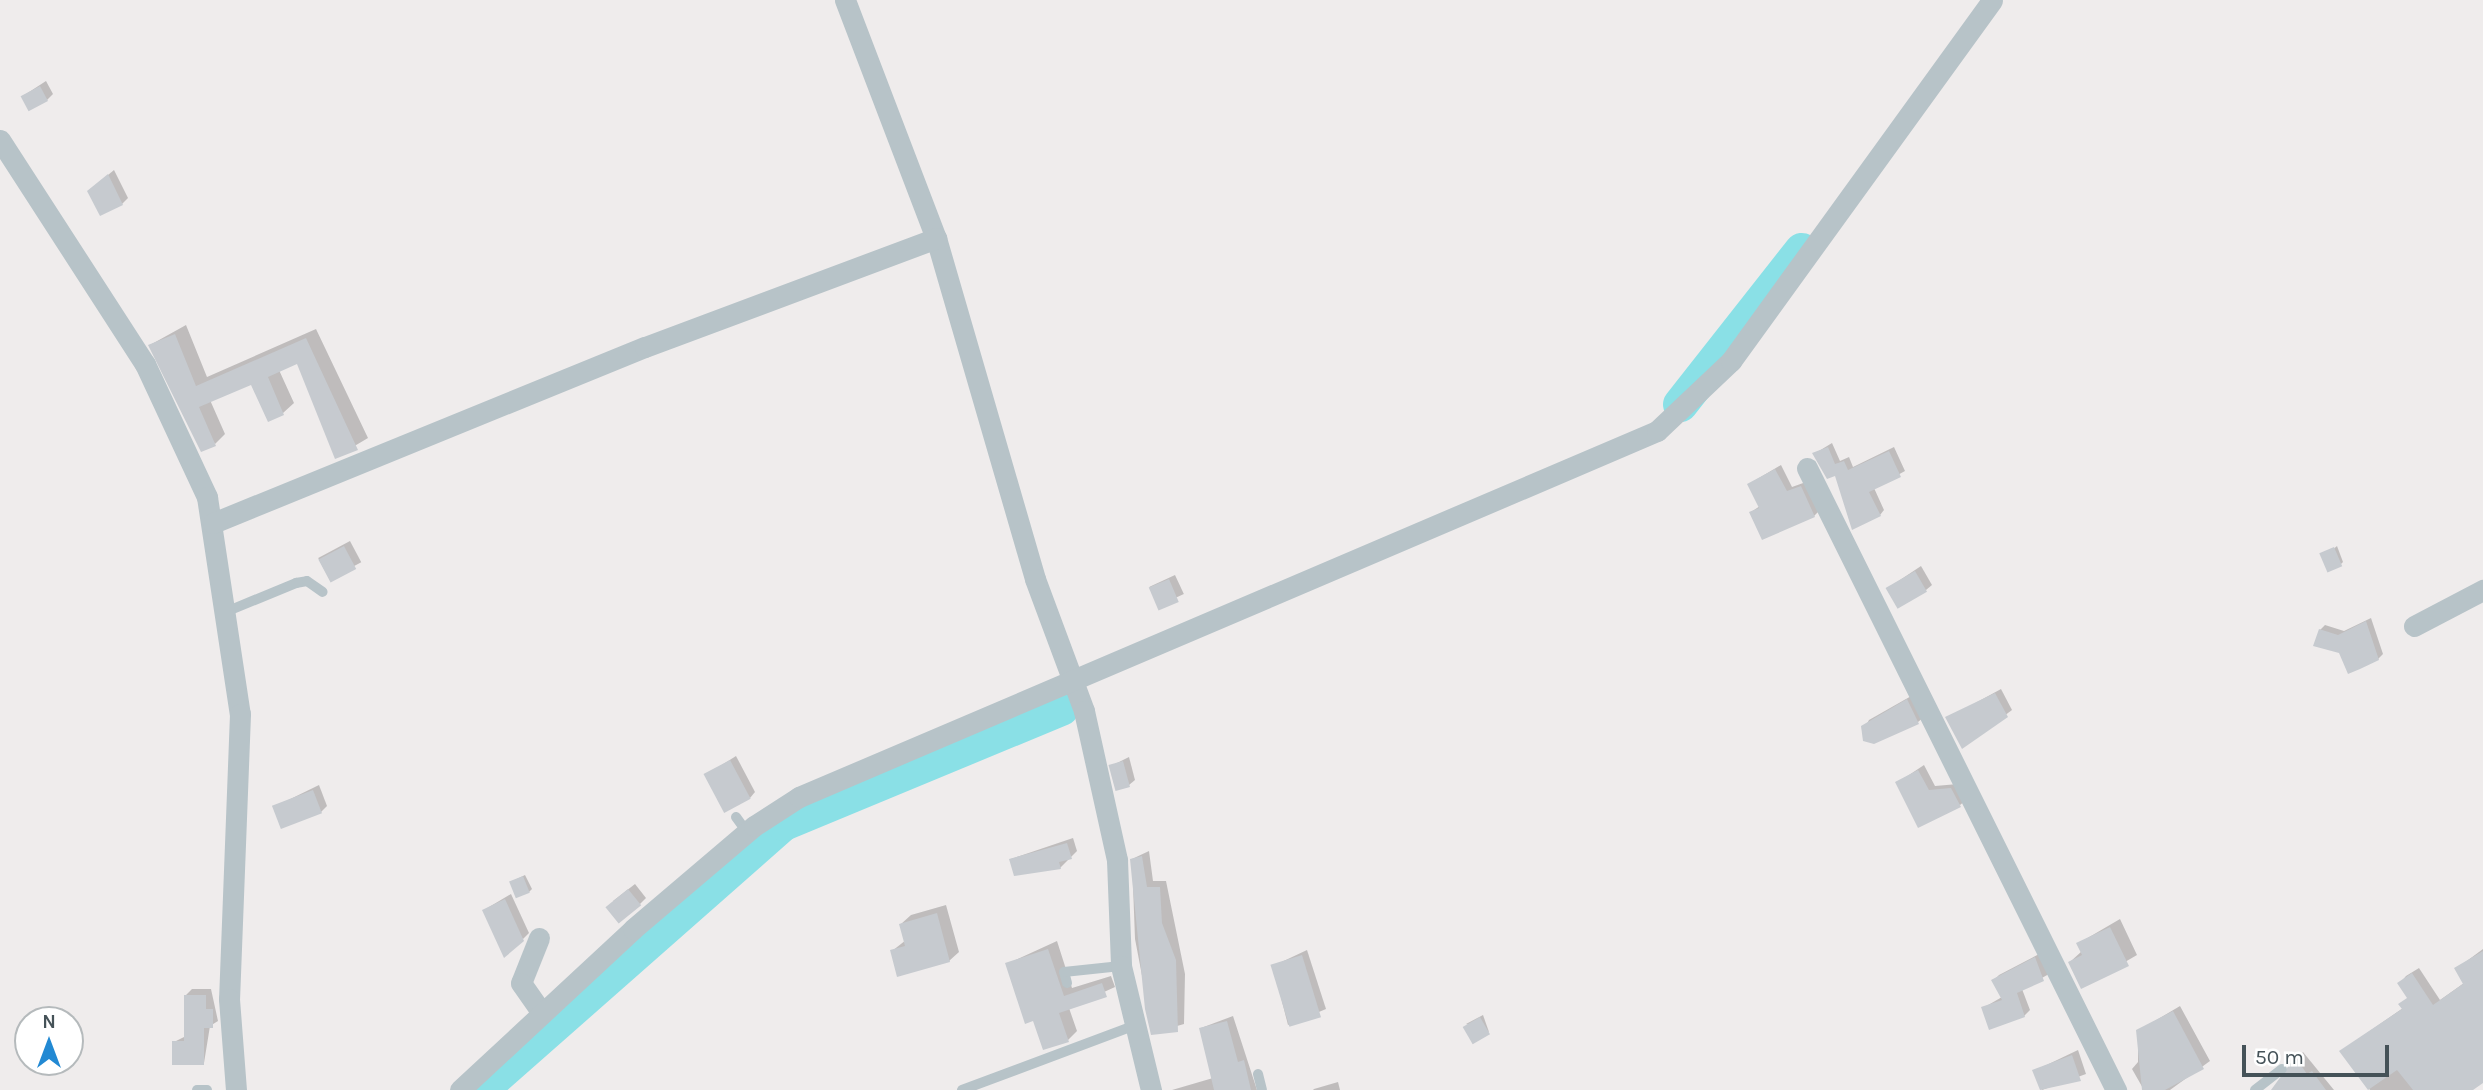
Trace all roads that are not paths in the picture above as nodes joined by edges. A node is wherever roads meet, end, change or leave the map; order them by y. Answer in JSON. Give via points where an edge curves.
{"nodes":[{"id":1,"x":845,"y":0,"type":"edge"},
{"id":2,"x":1992,"y":0,"type":"edge"},
{"id":3,"x":0,"y":140,"type":"edge"},
{"id":4,"x":936,"y":239,"type":"junction"},
{"id":5,"x":1807,"y":468,"type":"dead end"},
{"id":6,"x":214,"y":523,"type":"junction"},
{"id":7,"x":2483,"y":590,"type":"edge"},
{"id":8,"x":323,"y":592,"type":"dead end"},
{"id":9,"x":228,"y":611,"type":"junction"},
{"id":10,"x":2414,"y":626,"type":"dead end"},
{"id":11,"x":1073,"y":683,"type":"junction"},
{"id":12,"x":539,"y":938,"type":"dead end"},
{"id":13,"x":1121,"y":966,"type":"junction"},
{"id":14,"x":1067,"y":983,"type":"dead end"},
{"id":15,"x":542,"y":1013,"type":"junction"},
{"id":16,"x":1133,"y":1026,"type":"junction"},
{"id":17,"x":2282,"y":1069,"type":"dead end"},
{"id":18,"x":1258,"y":1074,"type":"dead end"},
{"id":19,"x":197,"y":1090,"type":"edge"},
{"id":20,"x":207,"y":1090,"type":"edge"},
{"id":21,"x":236,"y":1090,"type":"edge"},
{"id":22,"x":460,"y":1090,"type":"edge"},
{"id":23,"x":962,"y":1090,"type":"edge"},
{"id":24,"x":1151,"y":1090,"type":"edge"},
{"id":25,"x":1262,"y":1090,"type":"edge"},
{"id":26,"x":2116,"y":1090,"type":"edge"},
{"id":27,"x":2255,"y":1090,"type":"edge"}],
"edges":[{"from":1,"to":4,"type":"street"},
{"from":2,"to":11,"type":"street","via":[[1731,361],[1657,431]]},
{"from":3,"to":6,"type":"street","via":[[145,364],[196,469]]},
{"from":4,"to":6,"type":"street","via":[[645,347]]},
{"from":4,"to":11,"type":"street","via":[[1035,579]]},
{"from":5,"to":26,"type":"street"},
{"from":6,"to":9,"type":"street"},
{"from":7,"to":10,"type":"street"},
{"from":8,"to":9,"type":"lane","via":[[307,581],[296,583]]},
{"from":9,"to":21,"type":"street","via":[[240,714],[229,999]]},
{"from":11,"to":13,"type":"street","via":[[1115,844]]},
{"from":11,"to":15,"type":"street","via":[[742,825]]},
{"from":12,"to":15,"type":"street","via":[[522,983]]},
{"from":13,"to":14,"type":"lane","via":[[1064,972]]},
{"from":13,"to":16,"type":"street"},
{"from":15,"to":22,"type":"street"},
{"from":16,"to":23,"type":"lane"},
{"from":16,"to":24,"type":"street"},
{"from":17,"to":27,"type":"lane"},
{"from":18,"to":25,"type":"lane"},
{"from":19,"to":20,"type":"lane"}]}
